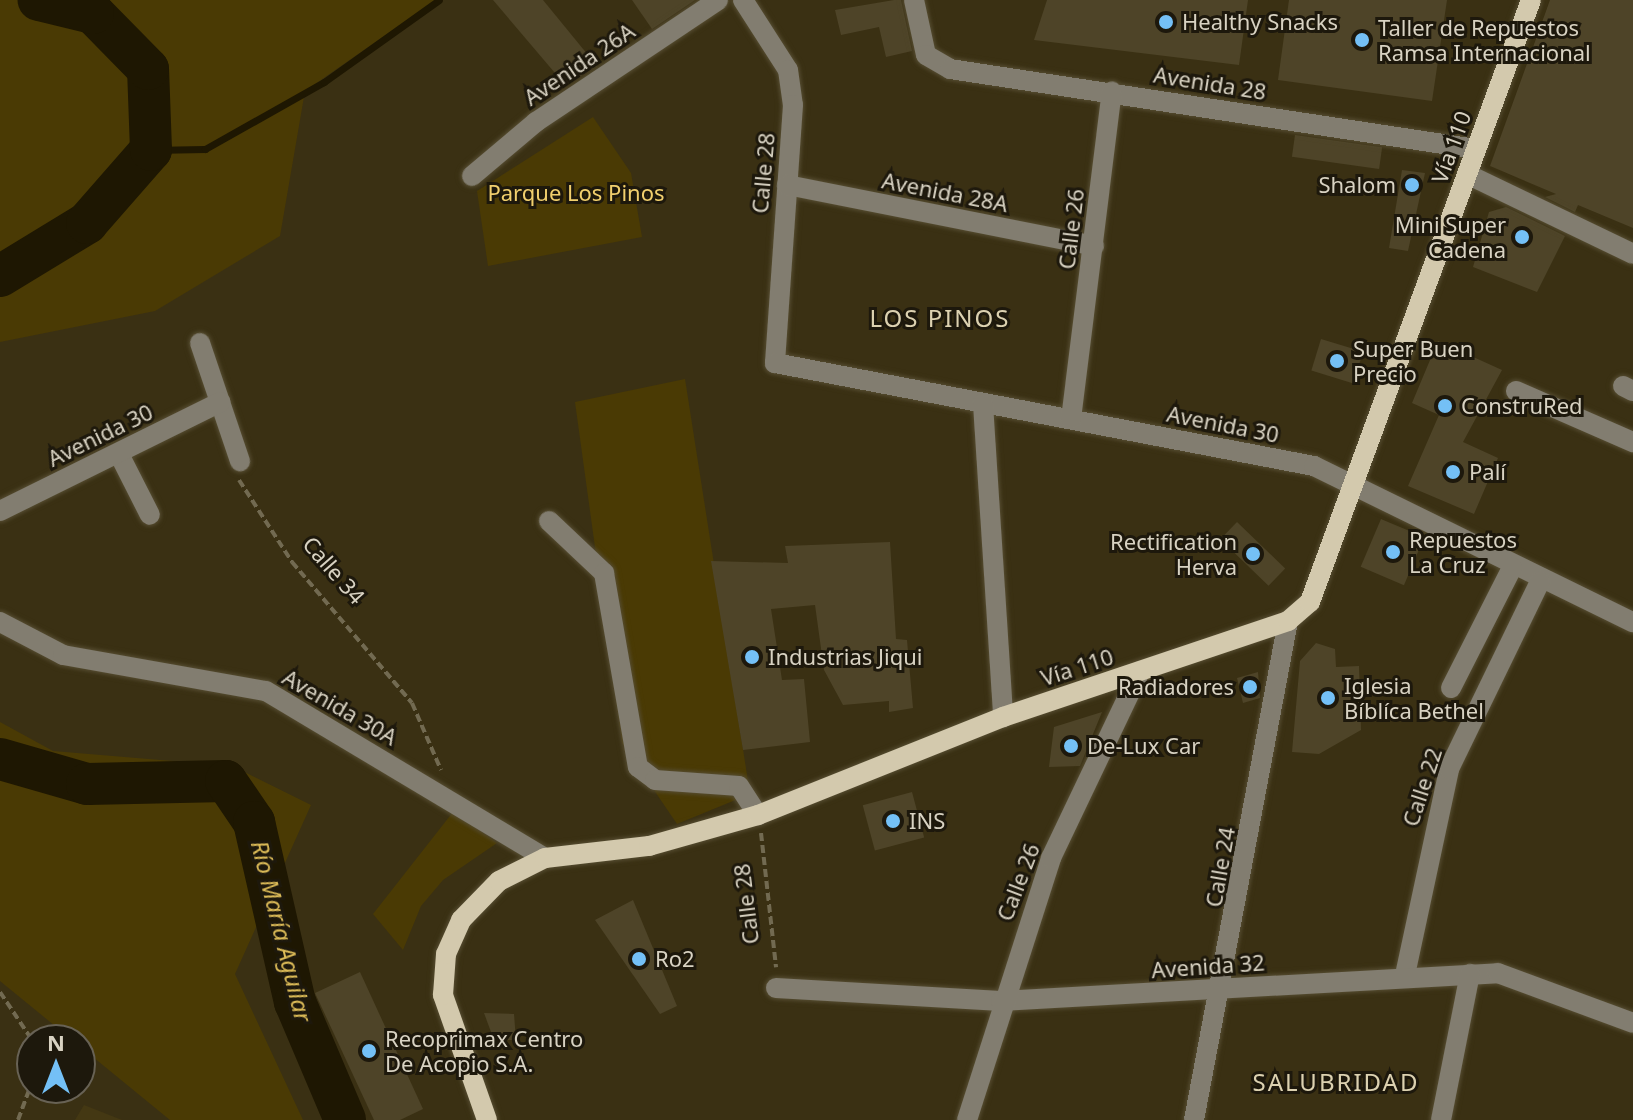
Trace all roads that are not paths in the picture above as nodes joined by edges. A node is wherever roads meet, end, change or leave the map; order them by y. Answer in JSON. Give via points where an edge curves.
{"nodes":[{"id":1,"x":718,"y":0,"type":"edge"},
{"id":2,"x":743,"y":0,"type":"edge"},
{"id":3,"x":914,"y":0,"type":"edge"},
{"id":4,"x":1531,"y":0,"type":"edge"},
{"id":5,"x":1112,"y":92,"type":"junction"},
{"id":6,"x":1476,"y":149,"type":"junction"},
{"id":7,"x":1467,"y":174,"type":"junction"},
{"id":8,"x":472,"y":176,"type":"dead end"},
{"id":9,"x":787,"y":185,"type":"junction"},
{"id":10,"x":1094,"y":246,"type":"junction"},
{"id":11,"x":1633,"y":254,"type":"edge"},
{"id":12,"x":200,"y":343,"type":"dead end"},
{"id":13,"x":775,"y":363,"type":"joint"},
{"id":14,"x":1516,"y":391,"type":"dead end"},
{"id":15,"x":221,"y":402,"type":"junction"},
{"id":16,"x":983,"y":404,"type":"junction"},
{"id":17,"x":1071,"y":419,"type":"junction"},
{"id":18,"x":1633,"y":442,"type":"edge"},
{"id":19,"x":119,"y":454,"type":"junction"},
{"id":20,"x":240,"y":461,"type":"road end"},
{"id":21,"x":1355,"y":491,"type":"junction"},
{"id":22,"x":0,"y":511,"type":"edge"},
{"id":23,"x":150,"y":515,"type":"dead end"},
{"id":24,"x":549,"y":521,"type":"dead end"},
{"id":25,"x":1512,"y":568,"type":"junction"},
{"id":26,"x":1540,"y":582,"type":"junction"},
{"id":27,"x":1288,"y":621,"type":"junction"},
{"id":28,"x":0,"y":622,"type":"edge"},
{"id":29,"x":1633,"y":622,"type":"edge"},
{"id":30,"x":1140,"y":671,"type":"junction"},
{"id":31,"x":1451,"y":688,"type":"dead end"},
{"id":32,"x":1003,"y":717,"type":"junction"},
{"id":33,"x":758,"y":815,"type":"junction"},
{"id":34,"x":545,"y":858,"type":"junction"},
{"id":35,"x":1470,"y":974,"type":"junction"},
{"id":36,"x":1405,"y":975,"type":"junction"},
{"id":37,"x":776,"y":988,"type":"road end"},
{"id":38,"x":1222,"y":991,"type":"junction"},
{"id":39,"x":1001,"y":1001,"type":"junction"},
{"id":40,"x":1633,"y":1023,"type":"edge"},
{"id":41,"x":487,"y":1120,"type":"edge"},
{"id":42,"x":967,"y":1120,"type":"edge"},
{"id":43,"x":1194,"y":1120,"type":"edge"},
{"id":44,"x":1441,"y":1120,"type":"edge"}],
"edges":[{"from":1,"to":8,"type":"street","name":"Avenida 26A","via":[[536,122]]},
{"from":2,"to":9,"type":"street","name":"Calle 28","via":[[788,70],[793,105]]},
{"from":3,"to":5,"type":"street","name":"Avenida 28","via":[[926,55],[938,64]]},
{"from":4,"to":6,"type":"main road","name":"Vía 110"},
{"from":5,"to":6,"type":"street","name":"Avenida 28"},
{"from":5,"to":10,"type":"street","name":"Calle 26"},
{"from":6,"to":7,"type":"main road","name":"Vía 110"},
{"from":7,"to":11,"type":"street"},
{"from":7,"to":21,"type":"main road","name":"Vía 110"},
{"from":9,"to":10,"type":"street","name":"Avenida 28A"},
{"from":9,"to":13,"type":"street","name":"Calle 28"},
{"from":10,"to":17,"type":"street","name":"Calle 26"},
{"from":12,"to":15,"type":"street"},
{"from":13,"to":16,"type":"street","name":"Avenida 30"},
{"from":14,"to":18,"type":"street"},
{"from":15,"to":19,"type":"street","name":"Avenida 30"},
{"from":15,"to":20,"type":"street"},
{"from":16,"to":17,"type":"street","name":"Avenida 30"},
{"from":16,"to":32,"type":"street"},
{"from":17,"to":21,"type":"street","name":"Avenida 30","via":[[1314,466]]},
{"from":19,"to":22,"type":"street","name":"Avenida 30"},
{"from":19,"to":23,"type":"street"},
{"from":21,"to":25,"type":"street","name":"Avenida 30"},
{"from":21,"to":27,"type":"main road","name":"Vía 110","via":[[1321,584]]},
{"from":24,"to":33,"type":"street","via":[[604,573],[638,767],[655,780],[739,786]]},
{"from":25,"to":26,"type":"street","name":"Avenida 30"},
{"from":25,"to":31,"type":"street"},
{"from":26,"to":29,"type":"street","name":"Avenida 30"},
{"from":26,"to":36,"type":"street","name":"Calle 22","via":[[1449,769]]},
{"from":27,"to":30,"type":"main road","name":"Vía 110"},
{"from":27,"to":38,"type":"street","name":"Calle 24"},
{"from":28,"to":34,"type":"street","name":"Avenida 30A","via":[[63,655],[266,691]]},
{"from":30,"to":32,"type":"main road","name":"Vía 110"},
{"from":30,"to":39,"type":"street","name":"Calle 26","via":[[1051,858]]},
{"from":32,"to":33,"type":"main road","name":"Vía 110"},
{"from":33,"to":34,"type":"main road","name":"Vía 110","via":[[649,846]]},
{"from":34,"to":41,"type":"main road","name":"Vía 110","via":[[499,881],[461,920],[446,954],[443,995]]},
{"from":35,"to":36,"type":"street","name":"Avenida 32"},
{"from":35,"to":40,"type":"street","name":"Avenida 32","via":[[1536,982]]},
{"from":35,"to":44,"type":"street"},
{"from":36,"to":38,"type":"street","name":"Avenida 32"},
{"from":37,"to":39,"type":"street","name":"Avenida 32"},
{"from":38,"to":39,"type":"street","name":"Avenida 32"},
{"from":38,"to":43,"type":"street","name":"Calle 24"},
{"from":39,"to":42,"type":"street","name":"Calle 26"}]}
